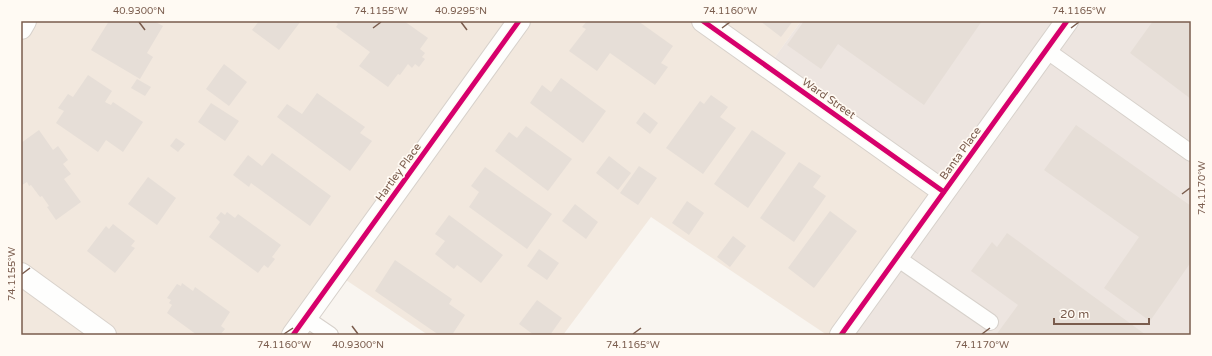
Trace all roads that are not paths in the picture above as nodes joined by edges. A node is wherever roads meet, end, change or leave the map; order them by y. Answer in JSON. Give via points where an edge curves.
{"nodes":[{"id":1,"x":25,"y":21,"type":"edge"},
{"id":2,"x":519,"y":21,"type":"edge"},
{"id":3,"x":704,"y":21,"type":"edge"},
{"id":4,"x":1067,"y":21,"type":"edge"},
{"id":5,"x":21,"y":28,"type":"edge"},
{"id":6,"x":1046,"y":50,"type":"junction"},
{"id":7,"x":1191,"y":153,"type":"edge"},
{"id":8,"x":944,"y":192,"type":"junction"},
{"id":9,"x":897,"y":258,"type":"junction"},
{"id":10,"x":21,"y":274,"type":"edge"},
{"id":11,"x":990,"y":322,"type":"dead end"},
{"id":12,"x":299,"y":326,"type":"edge"},
{"id":13,"x":105,"y":335,"type":"edge"},
{"id":14,"x":330,"y":335,"type":"edge"},
{"id":15,"x":842,"y":335,"type":"edge"}],
"edges":[{"from":1,"to":5,"type":"street"},
{"from":2,"to":12,"type":"street","name":"Hartley Place"},
{"from":3,"to":8,"type":"street","name":"Ward Street"},
{"from":4,"to":6,"type":"street","name":"Banta Place"},
{"from":6,"to":7,"type":"lane"},
{"from":6,"to":8,"type":"street","name":"Banta Place"},
{"from":8,"to":9,"type":"street","name":"Banta Place"},
{"from":9,"to":11,"type":"lane"},
{"from":9,"to":15,"type":"street","name":"Banta Place"},
{"from":10,"to":13,"type":"street"},
{"from":12,"to":14,"type":"lane"}]}
